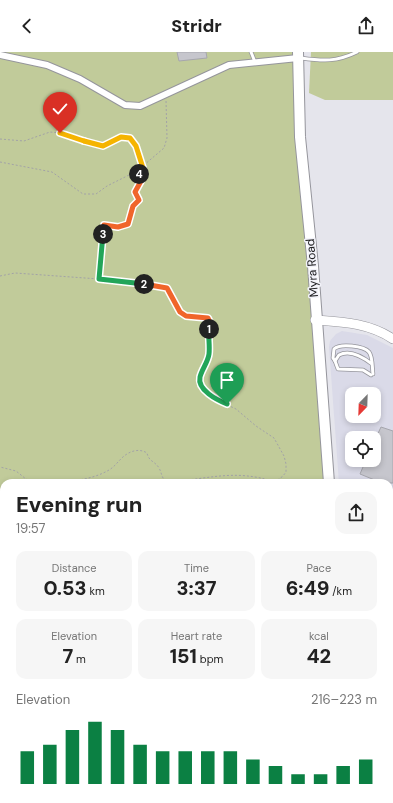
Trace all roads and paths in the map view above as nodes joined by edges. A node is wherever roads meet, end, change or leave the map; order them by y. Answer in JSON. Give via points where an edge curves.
{"nodes":[{"id":1,"x":251,"y":52,"type":"edge"},
{"id":2,"x":357,"y":52,"type":"edge"},
{"id":3,"x":0,"y":55,"type":"edge"},
{"id":4,"x":298,"y":55,"type":"edge"},
{"id":5,"x":255,"y":62,"type":"junction"},
{"id":6,"x":165,"y":94,"type":"junction"},
{"id":7,"x":0,"y":140,"type":"edge"},
{"id":8,"x":0,"y":162,"type":"edge"},
{"id":9,"x":143,"y":168,"type":"junction"},
{"id":10,"x":137,"y":171,"type":"junction"},
{"id":11,"x":0,"y":276,"type":"edge"},
{"id":12,"x":99,"y":279,"type":"junction"},
{"id":13,"x":316,"y":320,"type":"junction"},
{"id":14,"x":393,"y":339,"type":"edge"},
{"id":15,"x":334,"y":361,"type":"junction"},
{"id":16,"x":372,"y":364,"type":"junction"},
{"id":17,"x":0,"y":467,"type":"edge"},
{"id":18,"x":27,"y":479,"type":"edge"},
{"id":19,"x":82,"y":479,"type":"edge"},
{"id":20,"x":162,"y":479,"type":"edge"},
{"id":21,"x":189,"y":479,"type":"edge"},
{"id":22,"x":264,"y":479,"type":"edge"},
{"id":23,"x":281,"y":479,"type":"edge"},
{"id":24,"x":329,"y":479,"type":"edge"}],
"edges":[{"from":1,"to":5,"type":"lane"},
{"from":2,"to":4,"type":"lane","via":[[327,62]]},
{"from":3,"to":6,"type":"street","via":[[47,65],[80,79],[125,105],[140,106]]},
{"from":4,"to":5,"type":"street"},
{"from":4,"to":13,"type":"highway","name":"Myra Road","via":[[300,137]]},
{"from":5,"to":6,"type":"street","via":[[229,65]]},
{"from":6,"to":9,"type":"path","via":[[167,142]]},
{"from":7,"to":9,"type":"path","via":[[24,141],[50,132],[103,146],[126,137],[132,139],[136,146]]},
{"from":8,"to":10,"type":"path","via":[[52,172],[83,194],[91,196]]},
{"from":9,"to":10,"type":"path"},
{"from":10,"to":12,"type":"path","via":[[141,181],[135,192],[139,200],[133,206],[128,224],[102,227]]},
{"from":11,"to":12,"type":"path","via":[[15,273]]},
{"from":12,"to":23,"type":"path","via":[[167,288],[180,312],[186,316],[208,318],[209,354],[200,378],[202,388],[217,400],[236,409],[274,438],[286,464],[286,472]]},
{"from":13,"to":14,"type":"main road","via":[[363,325]]},
{"from":13,"to":24,"type":"highway","name":"Myra Road"},
{"from":15,"to":16,"type":"lane","via":[[339,355],[348,353],[360,356]]},
{"from":15,"to":16,"type":"lane","via":[[338,369],[363,370],[372,375]]},
{"from":15,"to":16,"type":"lane","via":[[334,349],[346,345],[367,350],[371,355]]},
{"from":17,"to":18,"type":"path","via":[[16,471]]},
{"from":19,"to":20,"type":"path","via":[[100,475],[112,469],[122,457],[132,451],[143,450],[147,453],[148,459],[159,468]]},
{"from":21,"to":22,"type":"path","via":[[228,474]]}]}
